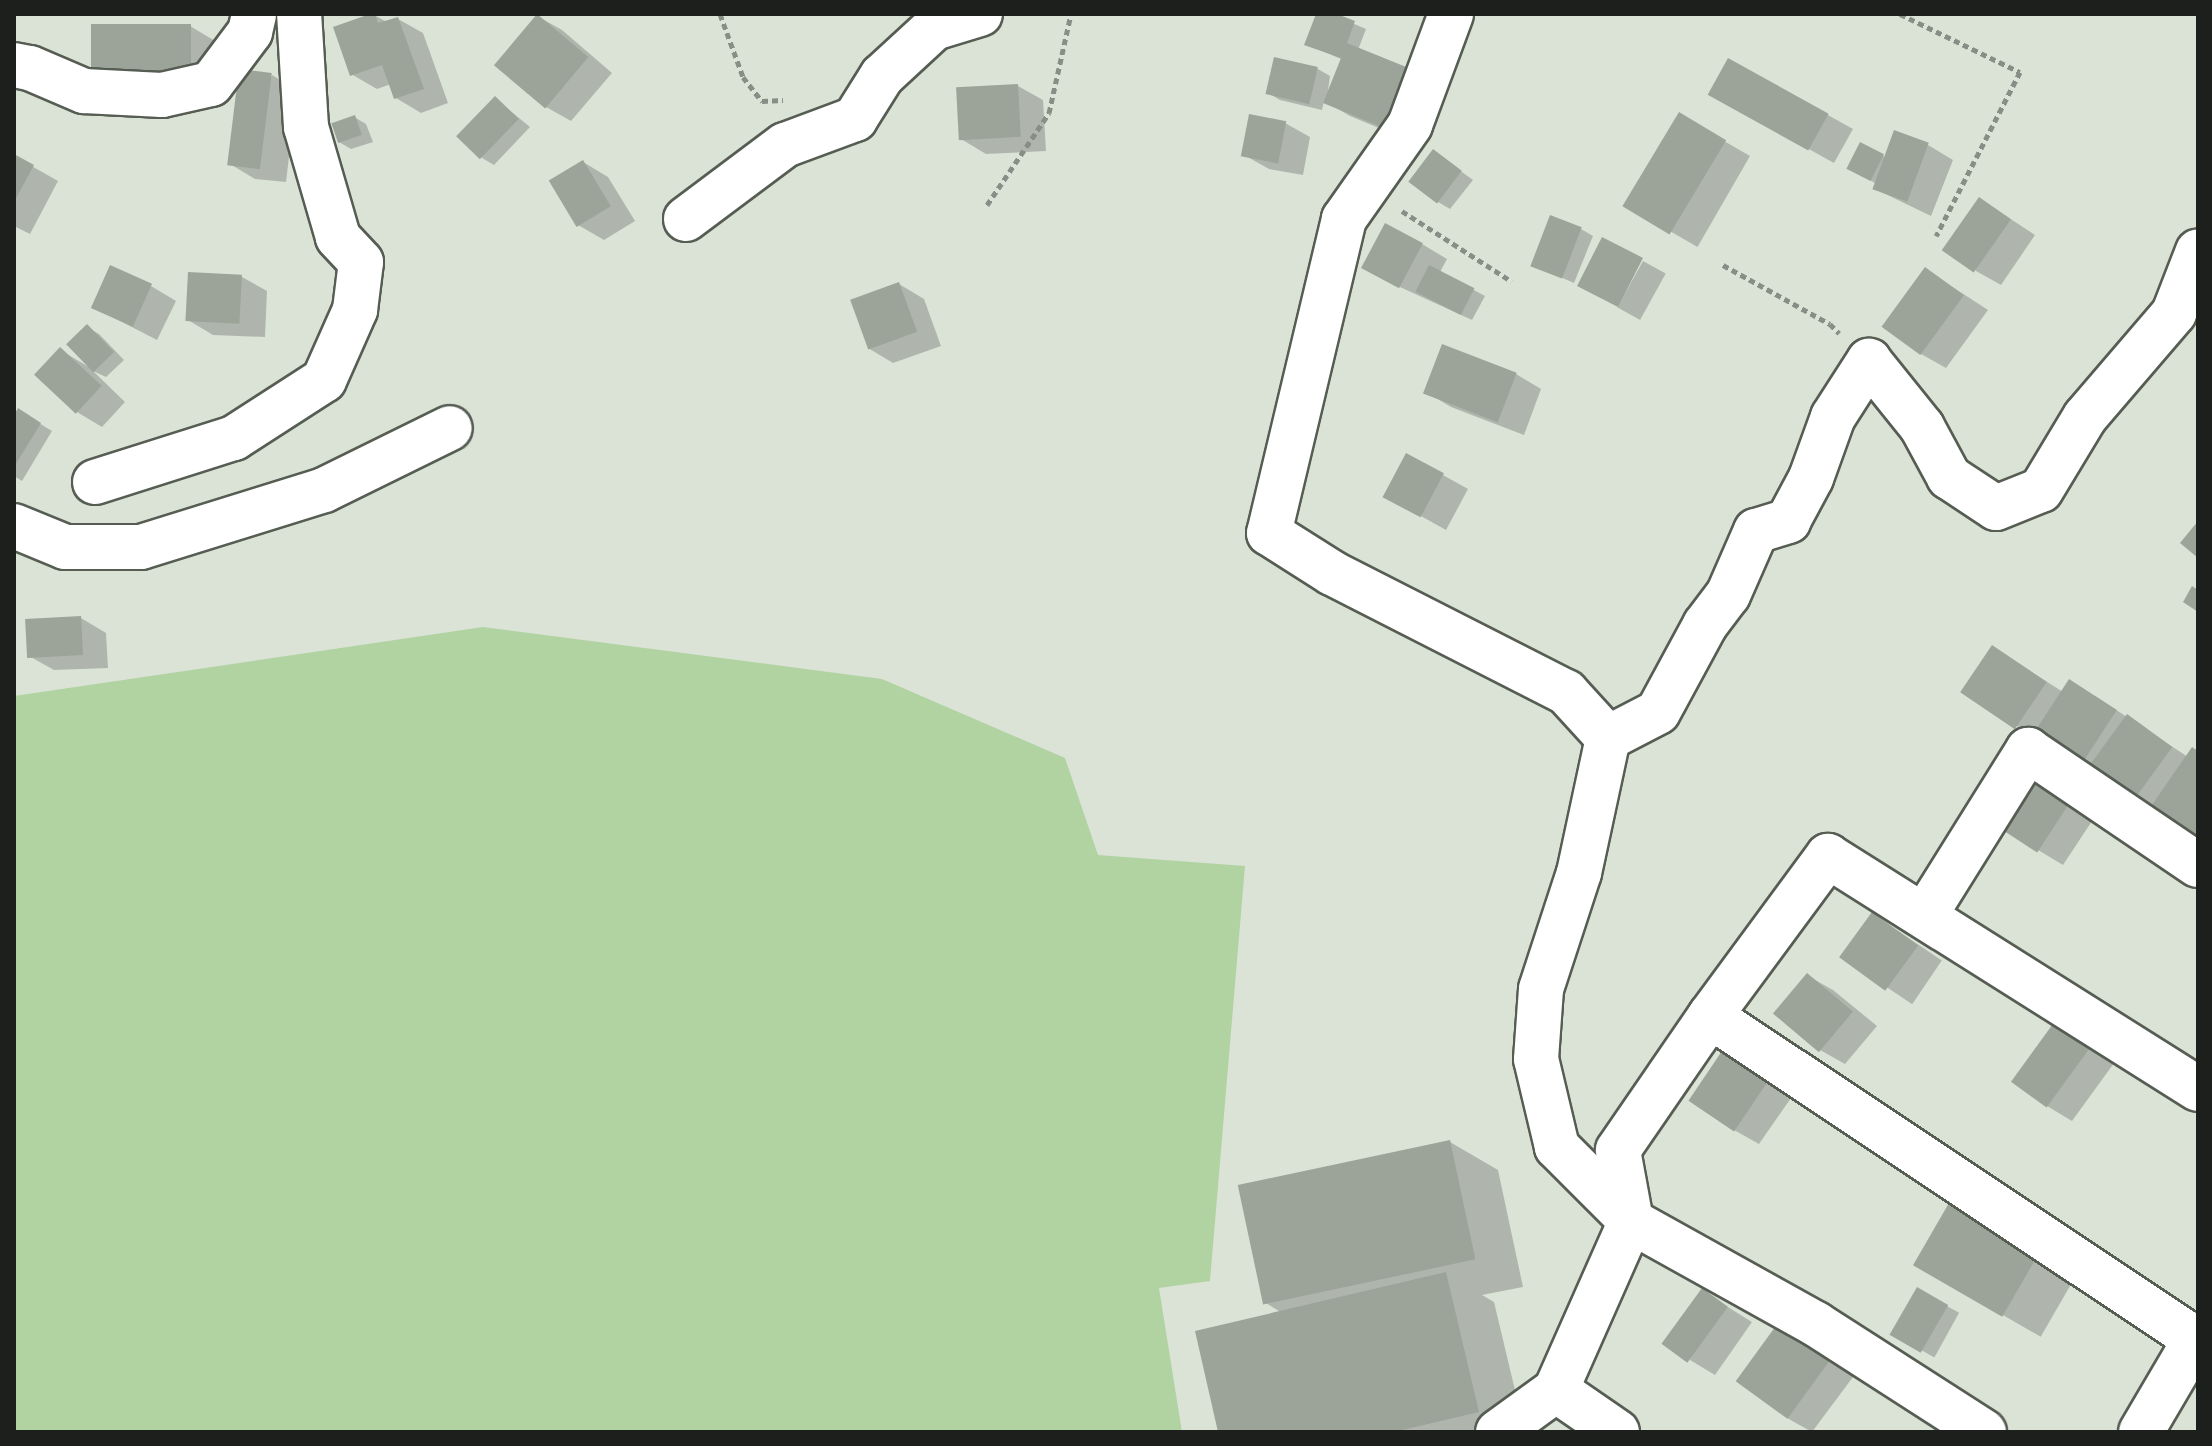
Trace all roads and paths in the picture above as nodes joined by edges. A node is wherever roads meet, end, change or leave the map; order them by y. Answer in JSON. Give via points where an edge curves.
{"nodes":[{"id":1,"x":254,"y":14,"type":"edge"},
{"id":2,"x":299,"y":14,"type":"edge"},
{"id":3,"x":720,"y":14,"type":"edge"},
{"id":4,"x":980,"y":14,"type":"edge"},
{"id":5,"x":1071,"y":14,"type":"edge"},
{"id":6,"x":1451,"y":14,"type":"edge"},
{"id":7,"x":1900,"y":14,"type":"edge"},
{"id":8,"x":19,"y":62,"type":"edge"},
{"id":9,"x":848,"y":121,"type":"junction"},
{"id":10,"x":1368,"y":188,"type":"junction"},
{"id":11,"x":987,"y":205,"type":"dead end"},
{"id":12,"x":686,"y":219,"type":"dead end"},
{"id":13,"x":1936,"y":236,"type":"dead end"},
{"id":14,"x":2198,"y":251,"type":"edge"},
{"id":15,"x":1723,"y":265,"type":"dead end"},
{"id":16,"x":1511,"y":281,"type":"dead end"},
{"id":17,"x":1869,"y":361,"type":"junction"},
{"id":18,"x":450,"y":428,"type":"dead end"},
{"id":19,"x":95,"y":482,"type":"dead end"},
{"id":20,"x":14,"y":526,"type":"edge"},
{"id":21,"x":1608,"y":738,"type":"junction"},
{"id":22,"x":2198,"y":865,"type":"edge"},
{"id":23,"x":1925,"y":915,"type":"junction"},
{"id":24,"x":1710,"y":1016,"type":"junction"},
{"id":25,"x":2198,"y":1089,"type":"edge"},
{"id":26,"x":1631,"y":1221,"type":"junction"},
{"id":27,"x":2196,"y":1337,"type":"edge"},
{"id":28,"x":1556,"y":1390,"type":"junction"},
{"id":29,"x":1498,"y":1432,"type":"edge"},
{"id":30,"x":1617,"y":1432,"type":"edge"},
{"id":31,"x":1984,"y":1432,"type":"edge"},
{"id":32,"x":2141,"y":1432,"type":"edge"}],
"edges":[{"from":1,"to":8,"type":"street","via":[[250,32],[211,84],[162,95],[84,91]]},
{"from":2,"to":19,"type":"street","via":[[306,127],[338,237],[361,262],[355,310],[324,380],[234,438]]},
{"from":3,"to":9,"type":"path","via":[[743,77],[762,101],[778,98]]},
{"from":4,"to":9,"type":"street","via":[[934,28],[882,76],[855,119]]},
{"from":5,"to":11,"type":"path","via":[[1049,113]]},
{"from":6,"to":10,"type":"street","via":[[1410,125]]},
{"from":7,"to":13,"type":"path","via":[[2020,72]]},
{"from":9,"to":12,"type":"street","via":[[785,145]]},
{"from":10,"to":16,"type":"path"},
{"from":10,"to":21,"type":"street","via":[[1344,219],[1269,533],[1332,573],[1566,692]]},
{"from":14,"to":17,"type":"street","via":[[2174,313],[2085,417],[2041,490],[1996,508],[1949,477],[1922,427]]},
{"from":15,"to":17,"type":"path","via":[[1830,324]]},
{"from":17,"to":21,"type":"street","via":[[1833,417],[1811,478],[1788,521],[1756,531],[1728,595],[1705,625],[1658,712]]},
{"from":18,"to":20,"type":"street","via":[[324,490],[141,547],[65,547]]},
{"from":21,"to":26,"type":"street","via":[[1579,873],[1541,989],[1536,1059],[1557,1147]]},
{"from":22,"to":23,"type":"street","via":[[2028,750]]},
{"from":23,"to":24,"type":"street","via":[[1828,856]]},
{"from":23,"to":25,"type":"street"},
{"from":24,"to":26,"type":"street","via":[[1618,1150]]},
{"from":24,"to":27,"type":"street"},
{"from":26,"to":28,"type":"street"},
{"from":26,"to":31,"type":"street","via":[[1816,1324]]},
{"from":27,"to":32,"type":"street"},
{"from":28,"to":29,"type":"street"},
{"from":28,"to":30,"type":"street"}]}
